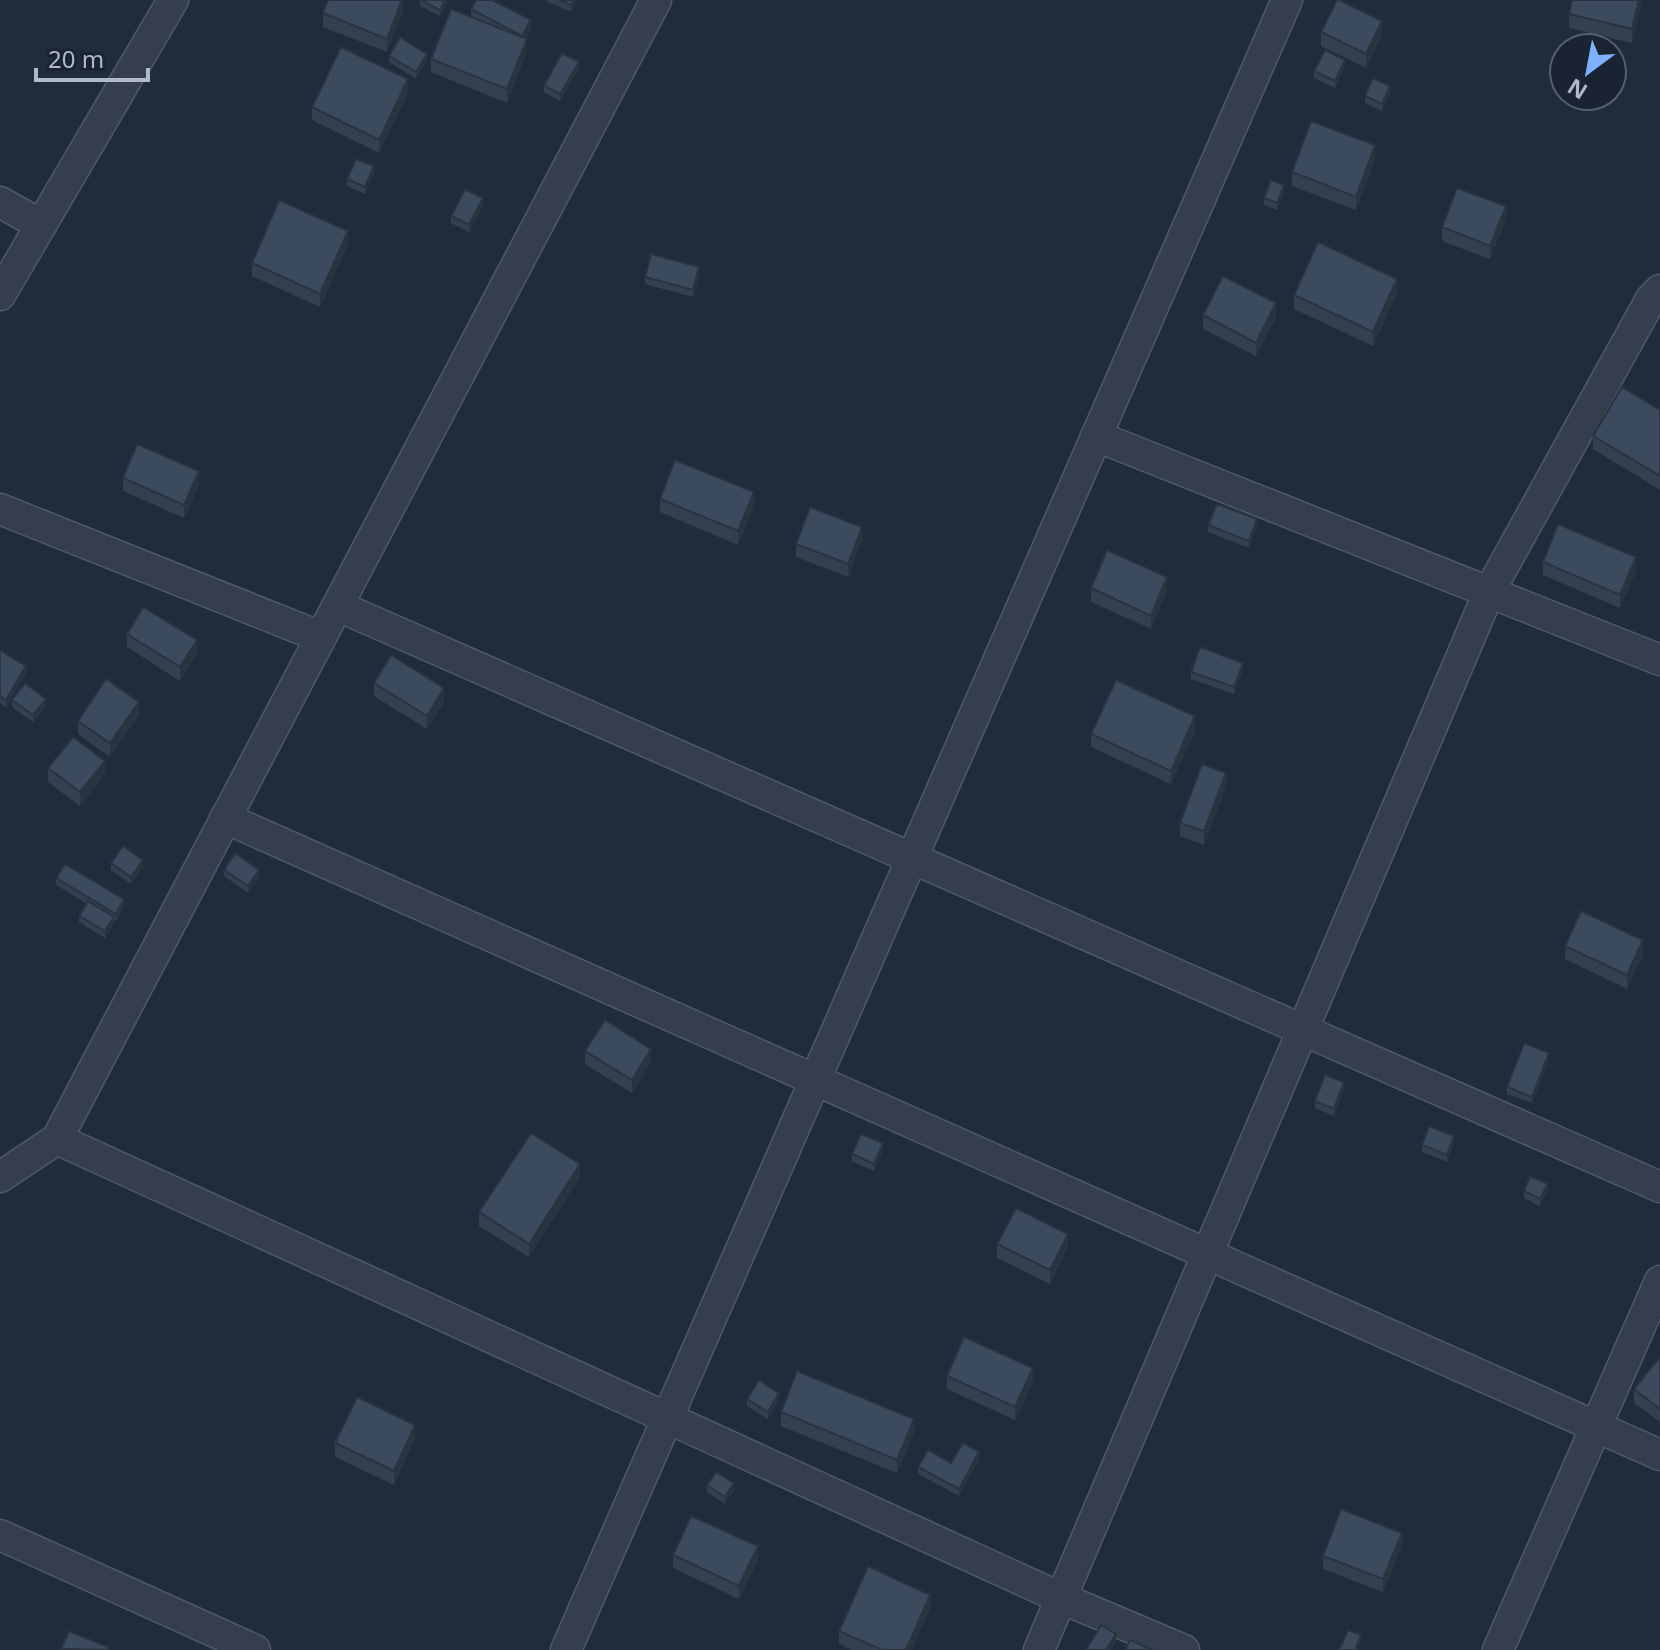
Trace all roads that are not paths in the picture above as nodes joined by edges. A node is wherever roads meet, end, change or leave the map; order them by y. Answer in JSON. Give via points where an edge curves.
{"nodes":[{"id":1,"x":173,"y":0,"type":"edge"},
{"id":2,"x":656,"y":0,"type":"edge"},
{"id":3,"x":1287,"y":0,"type":"edge"},
{"id":4,"x":0,"y":202,"type":"edge"},
{"id":5,"x":41,"y":225,"type":"junction"},
{"id":6,"x":1660,"y":290,"type":"edge"},
{"id":7,"x":0,"y":295,"type":"edge"},
{"id":8,"x":1096,"y":436,"type":"junction"},
{"id":9,"x":0,"y":509,"type":"edge"},
{"id":10,"x":1489,"y":592,"type":"junction"},
{"id":11,"x":338,"y":606,"type":"junction"},
{"id":12,"x":321,"y":637,"type":"junction"},
{"id":13,"x":1660,"y":660,"type":"edge"},
{"id":14,"x":225,"y":818,"type":"junction"},
{"id":15,"x":912,"y":858,"type":"junction"},
{"id":16,"x":1303,"y":1030,"type":"junction"},
{"id":17,"x":815,"y":1080,"type":"junction"},
{"id":18,"x":57,"y":1139,"type":"junction"},
{"id":19,"x":0,"y":1177,"type":"edge"},
{"id":20,"x":1660,"y":1187,"type":"edge"},
{"id":21,"x":1208,"y":1254,"type":"junction"},
{"id":22,"x":1660,"y":1281,"type":"edge"},
{"id":23,"x":667,"y":1418,"type":"junction"},
{"id":24,"x":1596,"y":1426,"type":"junction"},
{"id":25,"x":1660,"y":1455,"type":"edge"},
{"id":26,"x":0,"y":1535,"type":"edge"},
{"id":27,"x":1061,"y":1598,"type":"junction"},
{"id":28,"x":255,"y":1650,"type":"edge"},
{"id":29,"x":566,"y":1650,"type":"edge"},
{"id":30,"x":1039,"y":1650,"type":"edge"},
{"id":31,"x":1184,"y":1650,"type":"edge"},
{"id":32,"x":1498,"y":1650,"type":"edge"}],
"edges":[{"from":1,"to":5,"type":"street"},
{"from":2,"to":11,"type":"street"},
{"from":3,"to":8,"type":"street"},
{"from":4,"to":5,"type":"street"},
{"from":5,"to":7,"type":"street"},
{"from":6,"to":10,"type":"street"},
{"from":8,"to":10,"type":"street"},
{"from":8,"to":15,"type":"street"},
{"from":9,"to":12,"type":"street"},
{"from":10,"to":13,"type":"street"},
{"from":10,"to":16,"type":"street"},
{"from":11,"to":12,"type":"street"},
{"from":11,"to":15,"type":"street"},
{"from":12,"to":14,"type":"street"},
{"from":14,"to":17,"type":"street"},
{"from":14,"to":18,"type":"street"},
{"from":15,"to":16,"type":"street"},
{"from":15,"to":17,"type":"street"},
{"from":16,"to":20,"type":"street"},
{"from":16,"to":21,"type":"street"},
{"from":17,"to":21,"type":"street"},
{"from":17,"to":23,"type":"street"},
{"from":18,"to":19,"type":"street"},
{"from":18,"to":23,"type":"street"},
{"from":21,"to":24,"type":"street"},
{"from":21,"to":27,"type":"street"},
{"from":22,"to":24,"type":"street"},
{"from":23,"to":27,"type":"street"},
{"from":23,"to":29,"type":"street"},
{"from":24,"to":25,"type":"street"},
{"from":24,"to":32,"type":"street"},
{"from":26,"to":28,"type":"street"},
{"from":27,"to":30,"type":"street"},
{"from":27,"to":31,"type":"street"}]}
